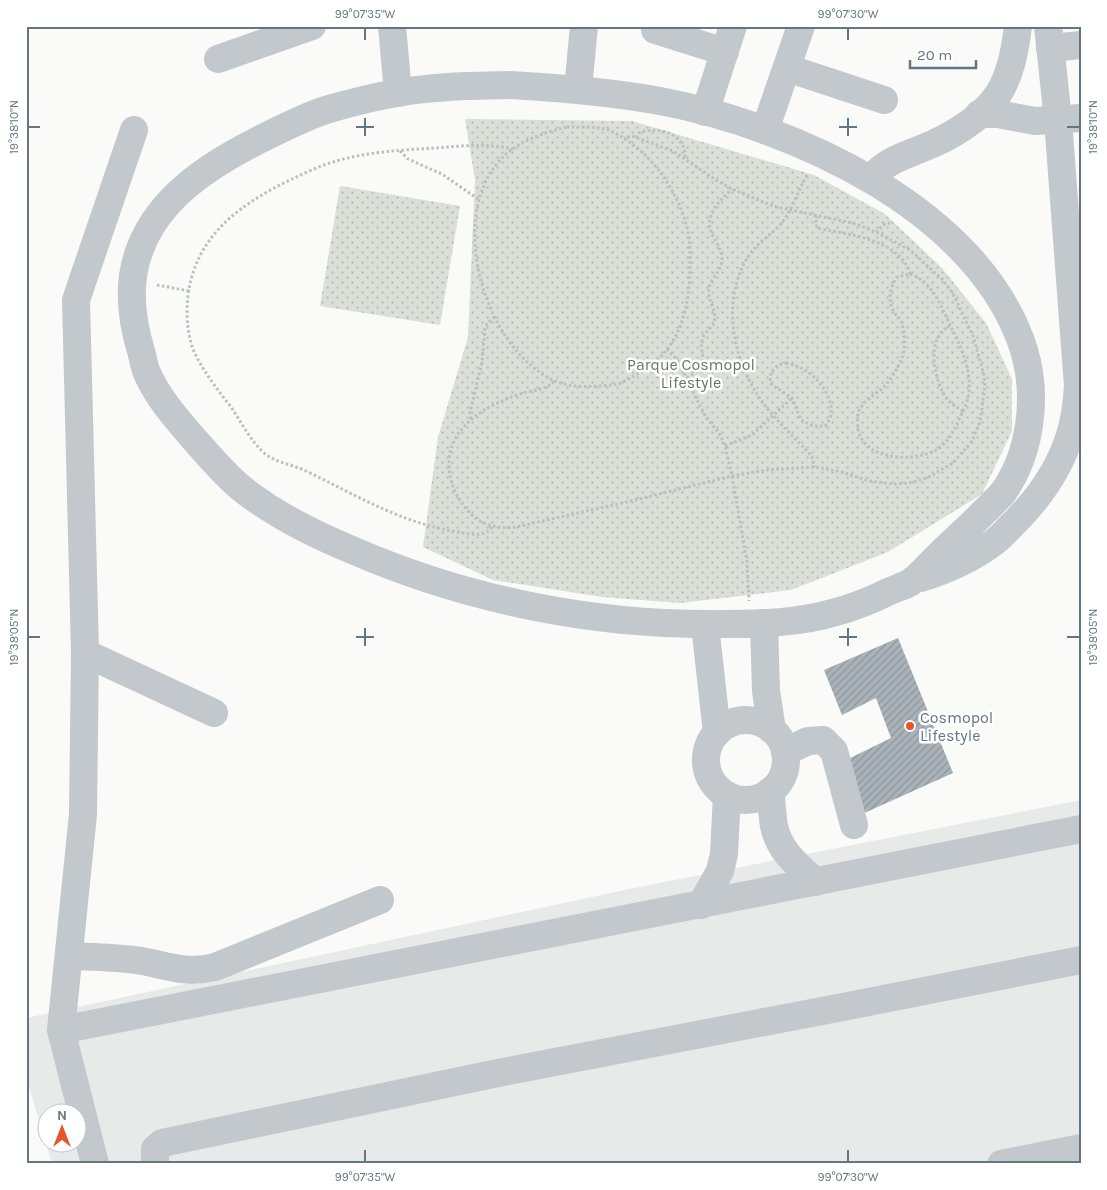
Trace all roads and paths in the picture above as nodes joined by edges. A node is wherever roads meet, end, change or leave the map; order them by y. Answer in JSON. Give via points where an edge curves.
{"nodes":[{"id":1,"x":312,"y":26,"type":"edge"},
{"id":2,"x":392,"y":26,"type":"edge"},
{"id":3,"x":584,"y":26,"type":"edge"},
{"id":4,"x":733,"y":26,"type":"edge"},
{"id":5,"x":801,"y":26,"type":"edge"},
{"id":6,"x":1018,"y":26,"type":"edge"},
{"id":7,"x":654,"y":30,"type":"dead end"},
{"id":8,"x":1049,"y":37,"type":"edge"},
{"id":9,"x":1081,"y":45,"type":"edge"},
{"id":10,"x":725,"y":52,"type":"junction"},
{"id":11,"x":218,"y":60,"type":"dead end"},
{"id":12,"x":787,"y":68,"type":"junction"},
{"id":13,"x":578,"y":89,"type":"junction"},
{"id":14,"x":398,"y":93,"type":"junction"},
{"id":15,"x":884,"y":100,"type":"dead end"},
{"id":16,"x":705,"y":112,"type":"junction"},
{"id":17,"x":979,"y":114,"type":"junction"},
{"id":18,"x":1069,"y":119,"type":"edge"},
{"id":19,"x":134,"y":130,"type":"dead end"},
{"id":20,"x":765,"y":130,"type":"junction"},
{"id":21,"x":624,"y":138,"type":"junction"},
{"id":22,"x":636,"y":138,"type":"junction"},
{"id":23,"x":513,"y":149,"type":"junction"},
{"id":24,"x":400,"y":150,"type":"junction"},
{"id":25,"x":819,"y":151,"type":"junction"},
{"id":26,"x":685,"y":158,"type":"junction"},
{"id":27,"x":871,"y":179,"type":"junction"},
{"id":28,"x":732,"y":189,"type":"junction"},
{"id":29,"x":478,"y":199,"type":"junction"},
{"id":30,"x":790,"y":210,"type":"junction"},
{"id":31,"x":815,"y":215,"type":"junction"},
{"id":32,"x":910,"y":274,"type":"junction"},
{"id":33,"x":133,"y":280,"type":"junction"},
{"id":34,"x":189,"y":291,"type":"junction"},
{"id":35,"x":494,"y":317,"type":"junction"},
{"id":36,"x":950,"y":325,"type":"junction"},
{"id":37,"x":667,"y":349,"type":"junction"},
{"id":38,"x":686,"y":378,"type":"junction"},
{"id":39,"x":554,"y":381,"type":"junction"},
{"id":40,"x":1080,"y":385,"type":"edge"},
{"id":41,"x":792,"y":398,"type":"junction"},
{"id":42,"x":963,"y":411,"type":"junction"},
{"id":43,"x":773,"y":415,"type":"junction"},
{"id":44,"x":471,"y":419,"type":"junction"},
{"id":45,"x":725,"y":446,"type":"junction"},
{"id":46,"x":815,"y":467,"type":"junction"},
{"id":47,"x":732,"y":476,"type":"junction"},
{"id":48,"x":492,"y":527,"type":"junction"},
{"id":49,"x":911,"y":582,"type":"junction"},
{"id":50,"x":705,"y":624,"type":"junction"},
{"id":51,"x":757,"y":624,"type":"junction"},
{"id":52,"x":85,"y":653,"type":"junction"},
{"id":53,"x":214,"y":713,"type":"dead end"},
{"id":54,"x":718,"y":733,"type":"junction"},
{"id":55,"x":778,"y":741,"type":"junction"},
{"id":56,"x":770,"y":791,"type":"junction"},
{"id":57,"x":726,"y":795,"type":"junction"},
{"id":58,"x":854,"y":825,"type":"dead end"},
{"id":59,"x":1081,"y":829,"type":"edge"},
{"id":60,"x":816,"y":882,"type":"junction"},
{"id":61,"x":380,"y":900,"type":"dead end"},
{"id":62,"x":701,"y":905,"type":"junction"},
{"id":63,"x":69,"y":956,"type":"junction"},
{"id":64,"x":1081,"y":960,"type":"edge"},
{"id":65,"x":61,"y":1030,"type":"junction"},
{"id":66,"x":1081,"y":1148,"type":"edge"},
{"id":67,"x":95,"y":1164,"type":"edge"},
{"id":68,"x":155,"y":1164,"type":"edge"},
{"id":69,"x":1001,"y":1164,"type":"edge"}],
"edges":[{"from":1,"to":11,"type":"street"},
{"from":2,"to":14,"type":"street"},
{"from":3,"to":13,"type":"street"},
{"from":4,"to":10,"type":"street"},
{"from":5,"to":12,"type":"street"},
{"from":6,"to":17,"type":"street","via":[[1009,72],[997,96]]},
{"from":7,"to":10,"type":"street"},
{"from":8,"to":9,"type":"street"},
{"from":8,"to":18,"type":"street"},
{"from":10,"to":16,"type":"street"},
{"from":12,"to":15,"type":"street"},
{"from":12,"to":20,"type":"street"},
{"from":13,"to":14,"type":"street","via":[[458,86]]},
{"from":13,"to":16,"type":"street","via":[[662,101]]},
{"from":14,"to":33,"type":"street","via":[[325,110],[222,159],[179,192],[156,219],[139,250]]},
{"from":16,"to":20,"type":"street"},
{"from":17,"to":18,"type":"street","via":[[1035,121]]},
{"from":17,"to":27,"type":"street","via":[[939,142],[886,164]]},
{"from":18,"to":40,"type":"street"},
{"from":19,"to":52,"type":"street","via":[[76,300]]},
{"from":20,"to":25,"type":"street"},
{"from":21,"to":22,"type":"path"},
{"from":21,"to":23,"type":"path","via":[[609,130],[567,127]]},
{"from":21,"to":37,"type":"path","via":[[656,165],[670,188],[688,231],[689,297],[682,323]]},
{"from":22,"to":26,"type":"path"},
{"from":22,"to":26,"type":"path","via":[[639,133],[650,130],[674,135],[686,149]]},
{"from":23,"to":24,"type":"path","via":[[462,146]]},
{"from":23,"to":29,"type":"path","via":[[490,174]]},
{"from":24,"to":29,"type":"path","via":[[408,159],[442,174]]},
{"from":24,"to":34,"type":"path","via":[[317,167],[235,213],[204,248],[194,266]]},
{"from":25,"to":27,"type":"street"},
{"from":25,"to":30,"type":"path"},
{"from":26,"to":28,"type":"path"},
{"from":27,"to":49,"type":"street","via":[[928,219],[964,253],[992,286],[1015,324],[1027,359],[1031,393],[1025,445],[1001,494]]},
{"from":28,"to":30,"type":"path"},
{"from":28,"to":38,"type":"path","via":[[716,204],[710,220],[710,230],[722,261],[708,290],[714,323],[702,341],[704,365]]},
{"from":29,"to":35,"type":"path","via":[[475,243],[481,282]]},
{"from":30,"to":31,"type":"path"},
{"from":30,"to":43,"type":"path","via":[[780,225],[761,240],[746,262],[735,284],[732,311],[740,359],[751,385]]},
{"from":31,"to":32,"type":"path","via":[[817,228],[869,239],[903,259]]},
{"from":31,"to":46,"type":"path","via":[[843,220],[876,232],[910,250],[942,279],[952,292],[973,336],[985,386],[980,422],[972,441],[953,463],[927,478],[893,484]]},
{"from":32,"to":36,"type":"path","via":[[924,281]]},
{"from":32,"to":42,"type":"path","via":[[897,277],[890,289],[890,298],[904,329],[902,357],[884,387],[863,405],[858,414],[859,435],[871,450],[908,458],[945,444]]},
{"from":33,"to":34,"type":"path"},
{"from":33,"to":50,"type":"street","via":[[131,308],[147,373],[168,408],[214,463],[270,509],[313,534],[393,568],[461,590],[541,608],[610,618]]},
{"from":34,"to":48,"type":"path","via":[[188,328],[192,347],[202,367],[263,452],[412,522],[470,534],[484,534]]},
{"from":35,"to":39,"type":"path","via":[[519,355]]},
{"from":35,"to":44,"type":"path","via":[[485,329]]},
{"from":36,"to":42,"type":"path","via":[[964,357],[969,379]]},
{"from":36,"to":42,"type":"path","via":[[936,340],[937,378],[943,394]]},
{"from":37,"to":38,"type":"path","via":[[679,362]]},
{"from":37,"to":39,"type":"path","via":[[654,364],[619,383],[571,386]]},
{"from":38,"to":45,"type":"path"},
{"from":39,"to":44,"type":"path","via":[[547,387],[522,394]]},
{"from":40,"to":49,"type":"street","via":[[1070,435],[1060,461],[1026,512],[993,544],[946,570]]},
{"from":41,"to":41,"type":"path","via":[[801,420],[807,425],[820,427],[828,423],[831,410],[822,386],[796,365],[778,364],[771,373],[771,384]]},
{"from":41,"to":43,"type":"path"},
{"from":43,"to":45,"type":"path","via":[[752,435]]},
{"from":43,"to":46,"type":"path","via":[[812,457]]},
{"from":44,"to":48,"type":"path","via":[[451,450],[451,483],[456,496],[473,517]]},
{"from":45,"to":47,"type":"path"},
{"from":46,"to":47,"type":"path"},
{"from":47,"to":48,"type":"path","via":[[516,526]]},
{"from":47,"to":51,"type":"path"},
{"from":49,"to":51,"type":"street","via":[[832,614]]},
{"from":50,"to":51,"type":"street"},
{"from":50,"to":54,"type":"street"},
{"from":51,"to":55,"type":"street","via":[[766,691]]},
{"from":52,"to":53,"type":"street"},
{"from":52,"to":63,"type":"street","via":[[83,814]]},
{"from":54,"to":55,"type":"street","via":[[734,722],[747,720],[761,723]]},
{"from":54,"to":57,"type":"street","via":[[707,749],[706,763],[709,776]]},
{"from":55,"to":56,"type":"street","via":[[786,764],[782,777]]},
{"from":55,"to":58,"type":"street","via":[[822,740],[834,751]]},
{"from":56,"to":57,"type":"street","via":[[752,799]]},
{"from":56,"to":60,"type":"street","via":[[774,827],[780,844]]},
{"from":57,"to":62,"type":"street","via":[[724,854],[720,871]]},
{"from":59,"to":60,"type":"street"},
{"from":60,"to":62,"type":"street"},
{"from":61,"to":63,"type":"street","via":[[200,971],[135,960]]},
{"from":62,"to":65,"type":"street"},
{"from":63,"to":65,"type":"street"},
{"from":64,"to":68,"type":"street","via":[[507,1071],[162,1143],[155,1148]]},
{"from":65,"to":67,"type":"street"},
{"from":66,"to":69,"type":"street"}]}
